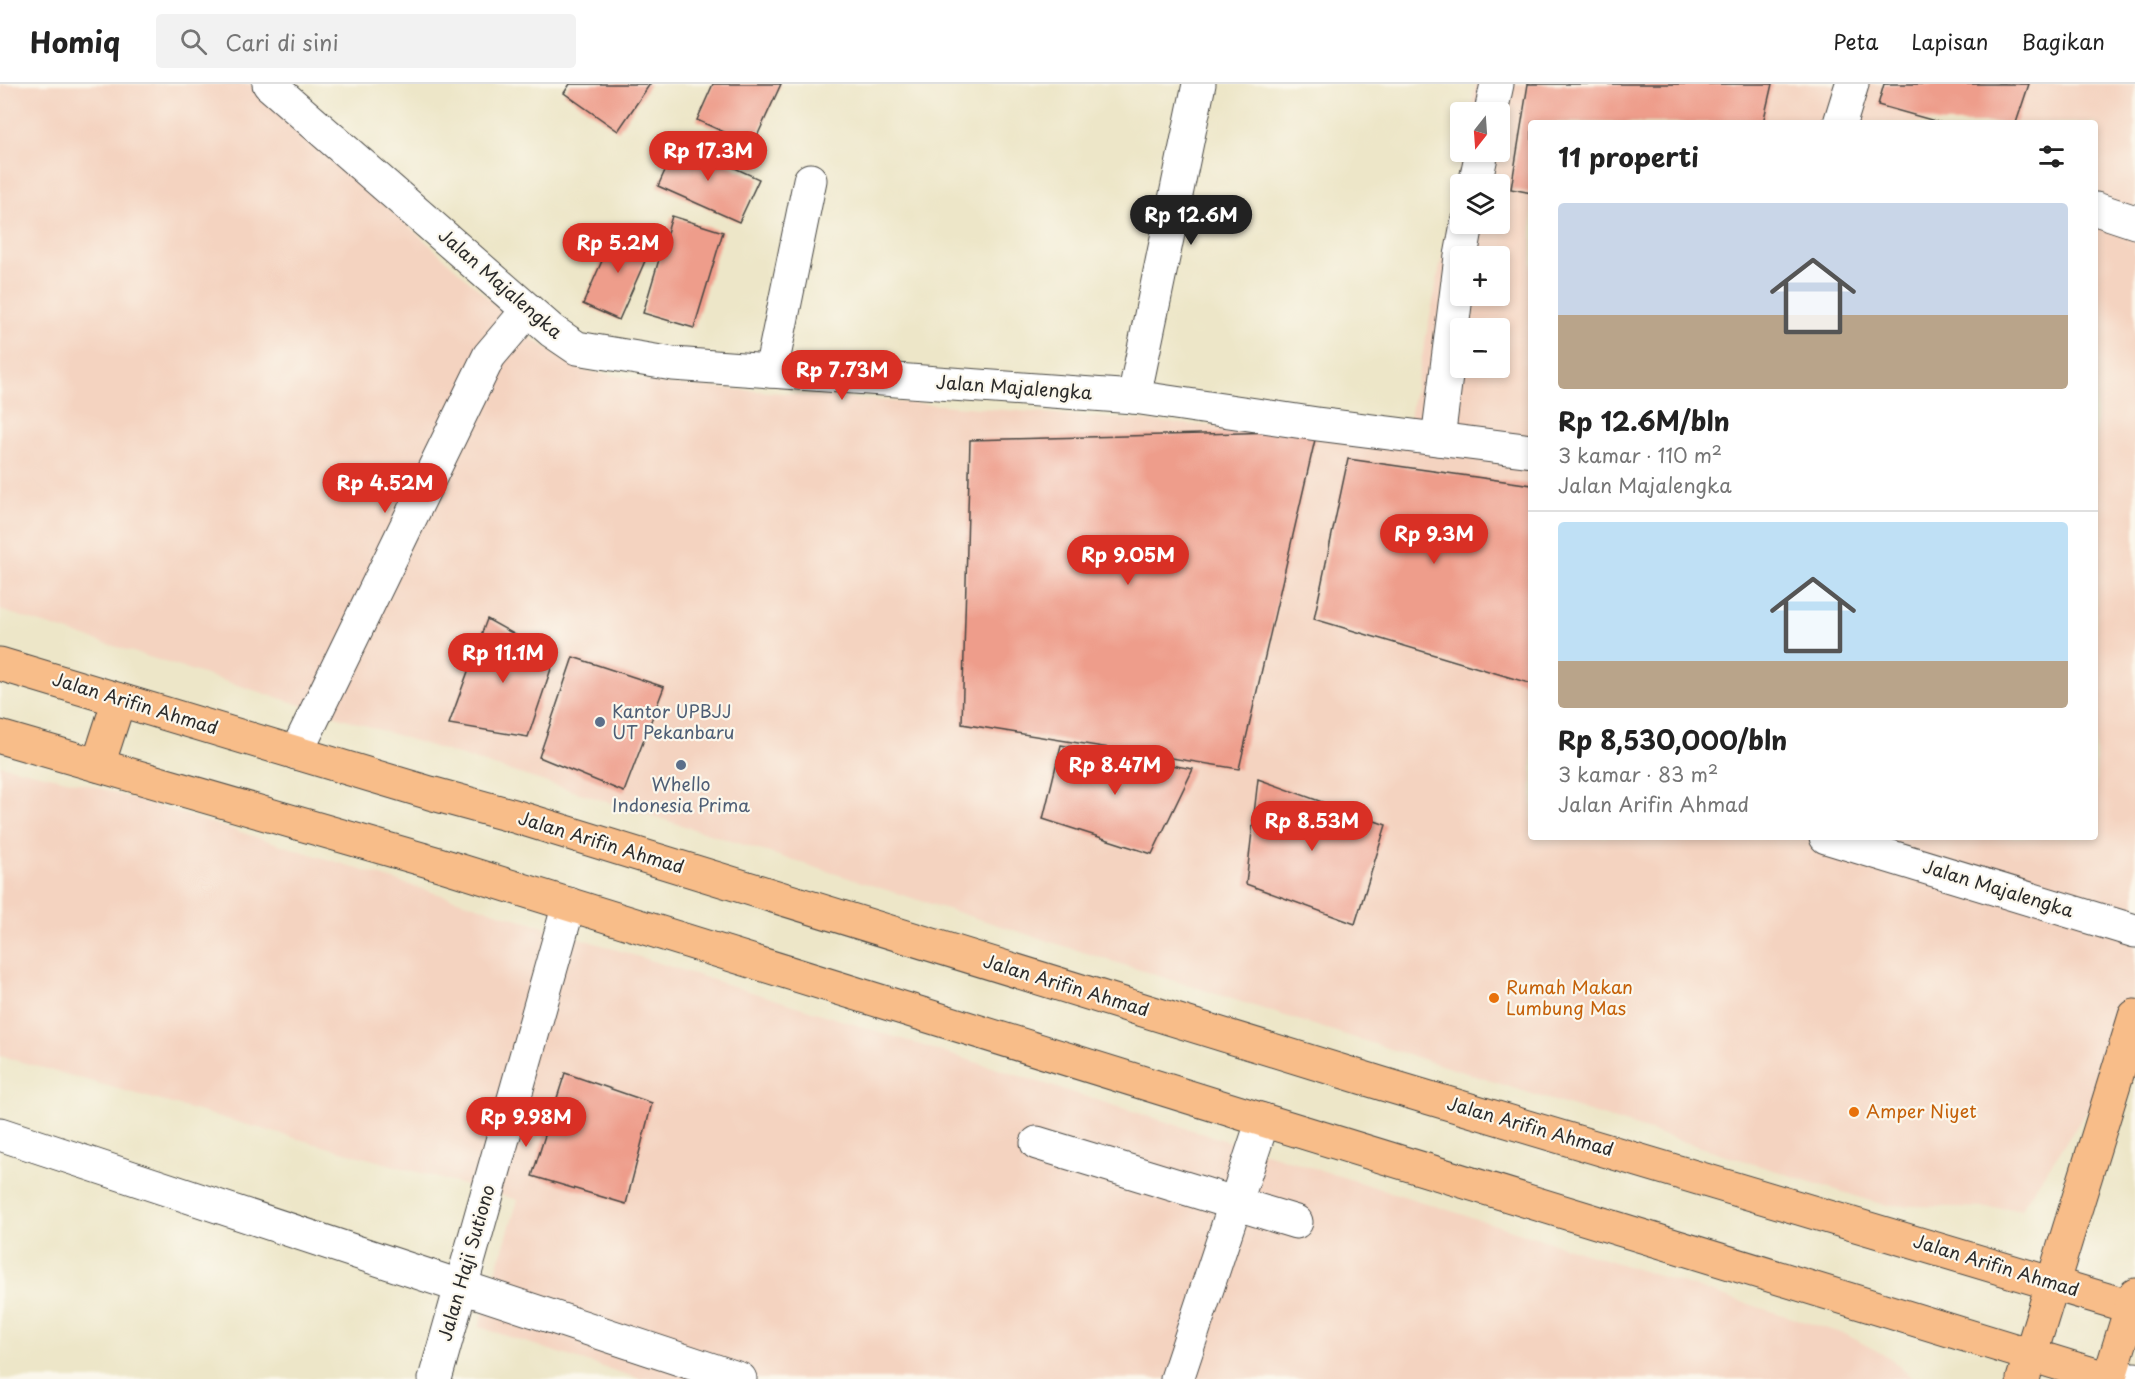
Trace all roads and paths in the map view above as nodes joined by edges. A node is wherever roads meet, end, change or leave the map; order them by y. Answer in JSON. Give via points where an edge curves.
{"nodes":[{"id":1,"x":269,"y":84,"type":"edge"},
{"id":2,"x":1199,"y":84,"type":"edge"},
{"id":3,"x":1497,"y":84,"type":"edge"},
{"id":4,"x":1852,"y":84,"type":"edge"},
{"id":5,"x":1493,"y":102,"type":"edge"},
{"id":6,"x":1841,"y":120,"type":"edge"},
{"id":7,"x":810,"y":180,"type":"dead end"},
{"id":8,"x":2098,"y":210,"type":"edge"},
{"id":9,"x":2135,"y":222,"type":"edge"},
{"id":10,"x":1455,"y":306,"type":"edge"},
{"id":11,"x":528,"y":310,"type":"junction"},
{"id":12,"x":771,"y":371,"type":"junction"},
{"id":13,"x":1134,"y":397,"type":"junction"},
{"id":14,"x":1438,"y":439,"type":"junction"},
{"id":15,"x":1528,"y":450,"type":"edge"},
{"id":16,"x":0,"y":663,"type":"edge"},
{"id":17,"x":119,"y":700,"type":"junction"},
{"id":18,"x":0,"y":737,"type":"edge"},
{"id":19,"x":296,"y":753,"type":"junction"},
{"id":20,"x":98,"y":765,"type":"junction"},
{"id":21,"x":1836,"y":840,"type":"edge"},
{"id":22,"x":569,"y":904,"type":"junction"},
{"id":23,"x":2135,"y":931,"type":"edge"},
{"id":24,"x":2135,"y":1017,"type":"edge"},
{"id":25,"x":1263,"y":1120,"type":"junction"},
{"id":26,"x":0,"y":1134,"type":"edge"},
{"id":27,"x":1037,"y":1143,"type":"dead end"},
{"id":28,"x":1235,"y":1203,"type":"junction"},
{"id":29,"x":1296,"y":1222,"type":"dead end"},
{"id":30,"x":2052,"y":1282,"type":"junction"},
{"id":31,"x":460,"y":1286,"type":"junction"},
{"id":32,"x":2133,"y":1301,"type":"edge"},
{"id":33,"x":2026,"y":1366,"type":"edge"},
{"id":34,"x":435,"y":1379,"type":"edge"},
{"id":35,"x":740,"y":1379,"type":"edge"},
{"id":36,"x":1177,"y":1379,"type":"edge"},
{"id":37,"x":2109,"y":1379,"type":"edge"},
{"id":38,"x":2135,"y":1379,"type":"edge"}],
"edges":[{"from":1,"to":11,"type":"street","name":"Jalan Majalengka"},
{"from":2,"to":13,"type":"street"},
{"from":3,"to":5,"type":"street"},
{"from":4,"to":6,"type":"street"},
{"from":7,"to":12,"type":"street"},
{"from":8,"to":9,"type":"street"},
{"from":10,"to":14,"type":"street"},
{"from":11,"to":12,"type":"street","name":"Jalan Majalengka","via":[[577,348],[674,364]]},
{"from":11,"to":19,"type":"street","via":[[489,356]]},
{"from":12,"to":13,"type":"street","name":"Jalan Majalengka"},
{"from":13,"to":14,"type":"street","name":"Jalan Majalengka"},
{"from":14,"to":15,"type":"street","name":"Jalan Majalengka"},
{"from":16,"to":17,"type":"main road","name":"Jalan Arifin Ahmad"},
{"from":17,"to":19,"type":"main road","name":"Jalan Arifin Ahmad"},
{"from":17,"to":20,"type":"main road"},
{"from":18,"to":20,"type":"main road"},
{"from":19,"to":30,"type":"main road","name":"Jalan Arifin Ahmad","via":[[514,816],[1383,1084]]},
{"from":20,"to":22,"type":"main road"},
{"from":21,"to":23,"type":"street","name":"Jalan Majalengka"},
{"from":22,"to":25,"type":"main road"},
{"from":22,"to":31,"type":"street","name":"Jalan Haji Sutiono"},
{"from":24,"to":30,"type":"main road"},
{"from":25,"to":28,"type":"street"},
{"from":25,"to":33,"type":"main road"},
{"from":26,"to":31,"type":"street"},
{"from":27,"to":28,"type":"street"},
{"from":28,"to":29,"type":"street"},
{"from":28,"to":36,"type":"street"},
{"from":30,"to":32,"type":"main road","name":"Jalan Arifin Ahmad"},
{"from":30,"to":33,"type":"main road"},
{"from":31,"to":34,"type":"street","name":"Jalan Haji Sutiono"},
{"from":31,"to":35,"type":"street"},
{"from":32,"to":37,"type":"main road"},
{"from":33,"to":37,"type":"main road"},
{"from":37,"to":38,"type":"street"}]}
